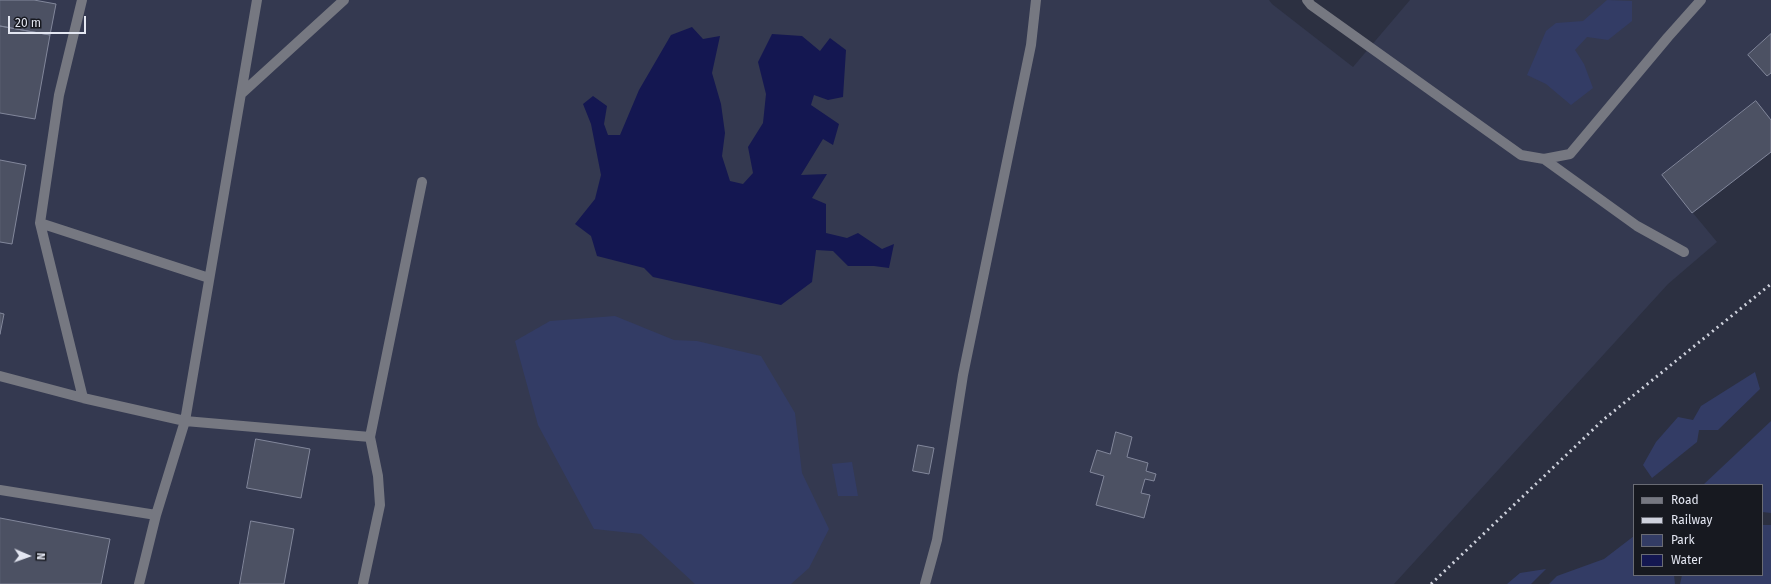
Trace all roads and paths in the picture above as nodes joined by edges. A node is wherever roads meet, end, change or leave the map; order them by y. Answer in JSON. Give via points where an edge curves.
{"nodes":[{"id":1,"x":82,"y":0,"type":"edge"},
{"id":2,"x":257,"y":0,"type":"edge"},
{"id":3,"x":344,"y":0,"type":"edge"},
{"id":4,"x":1036,"y":0,"type":"edge"},
{"id":5,"x":1307,"y":0,"type":"edge"},
{"id":6,"x":1701,"y":0,"type":"edge"},
{"id":7,"x":241,"y":94,"type":"junction"},
{"id":8,"x":1544,"y":159,"type":"junction"},
{"id":9,"x":422,"y":182,"type":"dead end"},
{"id":10,"x":40,"y":223,"type":"junction"},
{"id":11,"x":1684,"y":252,"type":"dead end"},
{"id":12,"x":209,"y":278,"type":"junction"},
{"id":13,"x":0,"y":376,"type":"edge"},
{"id":14,"x":83,"y":398,"type":"junction"},
{"id":15,"x":185,"y":421,"type":"junction"},
{"id":16,"x":370,"y":437,"type":"junction"},
{"id":17,"x":0,"y":490,"type":"edge"},
{"id":18,"x":156,"y":515,"type":"junction"},
{"id":19,"x":139,"y":584,"type":"edge"},
{"id":20,"x":363,"y":584,"type":"edge"},
{"id":21,"x":925,"y":584,"type":"edge"}],
"edges":[{"from":1,"to":10,"type":"lane","via":[[59,95]]},
{"from":2,"to":7,"type":"lane"},
{"from":3,"to":7,"type":"lane"},
{"from":4,"to":21,"type":"lane","via":[[1031,45],[964,375],[937,540]]},
{"from":5,"to":8,"type":"lane","via":[[1521,155]]},
{"from":6,"to":8,"type":"lane","via":[[1570,154]]},
{"from":7,"to":12,"type":"lane"},
{"from":8,"to":11,"type":"lane","via":[[1637,226]]},
{"from":9,"to":16,"type":"lane"},
{"from":10,"to":12,"type":"lane"},
{"from":10,"to":14,"type":"lane"},
{"from":12,"to":15,"type":"lane"},
{"from":13,"to":14,"type":"lane"},
{"from":14,"to":15,"type":"lane"},
{"from":15,"to":16,"type":"lane"},
{"from":15,"to":18,"type":"lane"},
{"from":16,"to":20,"type":"lane","via":[[378,476],[380,505]]},
{"from":17,"to":18,"type":"lane"},
{"from":18,"to":19,"type":"lane"}]}
